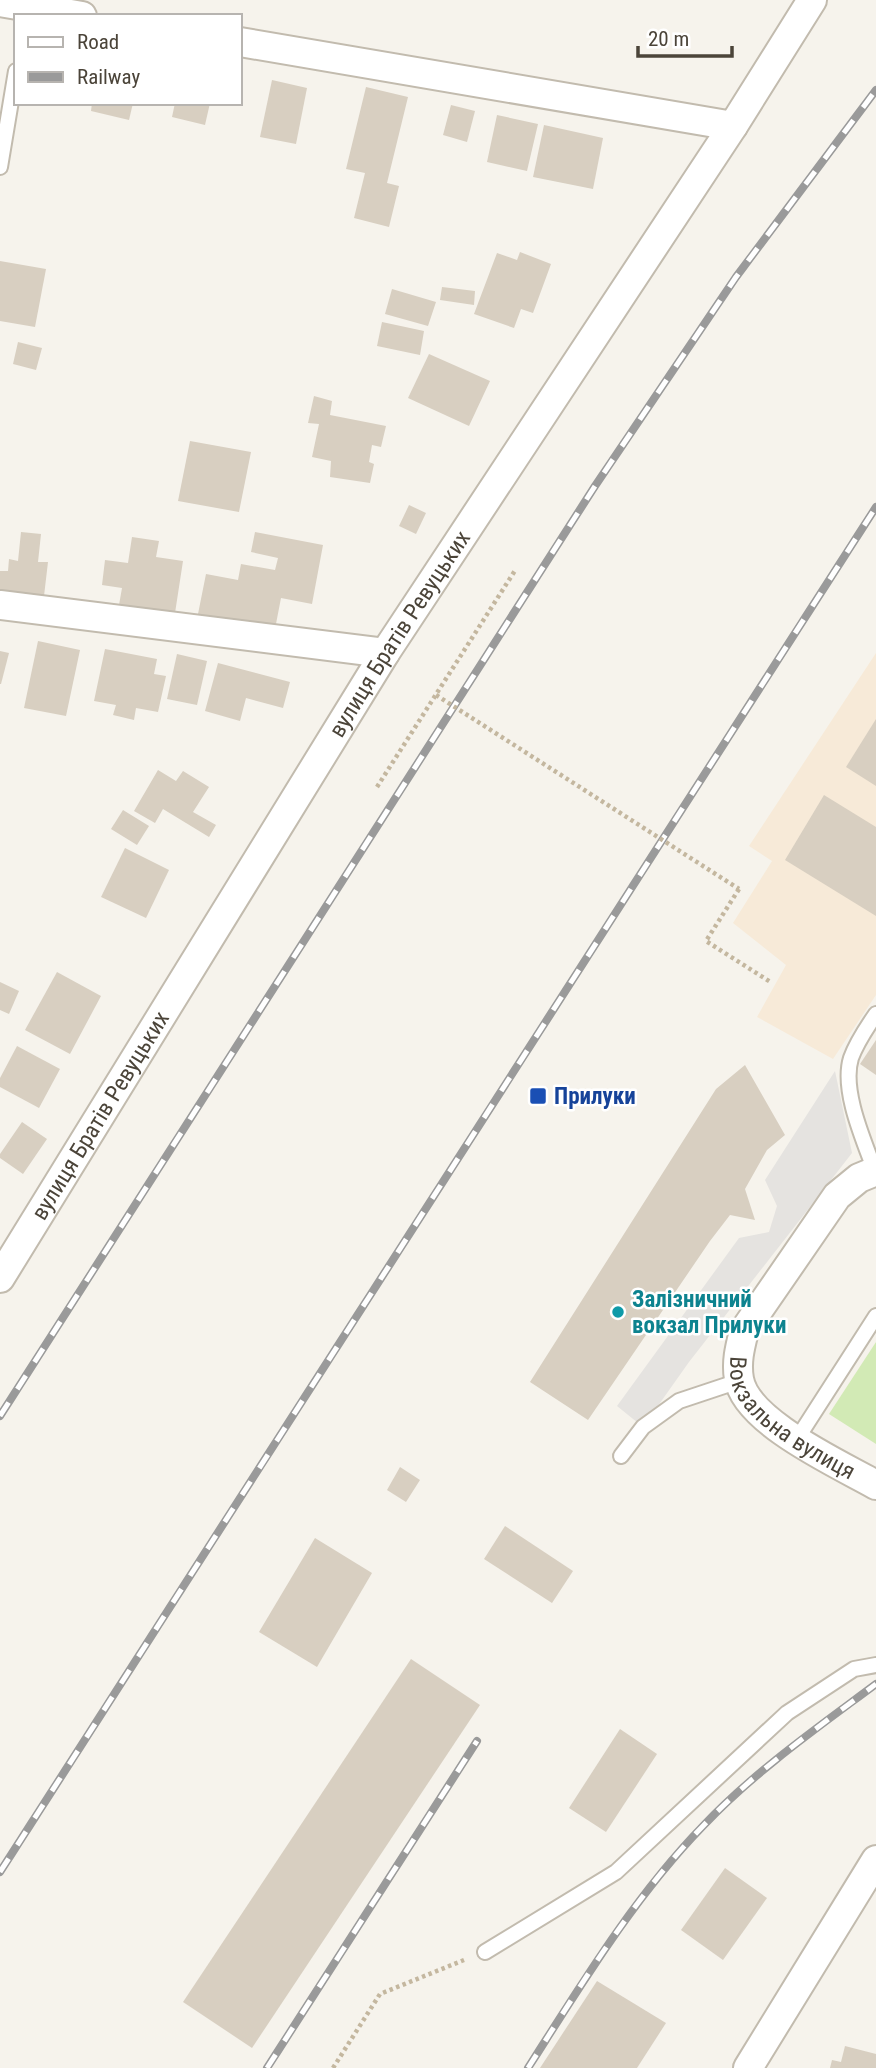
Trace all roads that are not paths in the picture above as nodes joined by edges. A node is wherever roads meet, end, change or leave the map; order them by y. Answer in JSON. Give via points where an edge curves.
{"nodes":[{"id":1,"x":812,"y":0,"type":"edge"},
{"id":2,"x":17,"y":8,"type":"edge"},
{"id":3,"x":66,"y":14,"type":"edge"},
{"id":4,"x":242,"y":42,"type":"edge"},
{"id":5,"x":14,"y":83,"type":"edge"},
{"id":6,"x":733,"y":125,"type":"junction"},
{"id":7,"x":0,"y":167,"type":"edge"},
{"id":8,"x":0,"y":605,"type":"edge"},
{"id":9,"x":385,"y":653,"type":"junction"},
{"id":10,"x":876,"y":1014,"type":"edge"},
{"id":11,"x":875,"y":1171,"type":"edge"},
{"id":12,"x":0,"y":1278,"type":"edge"},
{"id":13,"x":876,"y":1316,"type":"edge"},
{"id":14,"x":739,"y":1381,"type":"junction"},
{"id":15,"x":797,"y":1439,"type":"junction"},
{"id":16,"x":621,"y":1456,"type":"dead end"},
{"id":17,"x":876,"y":1485,"type":"edge"},
{"id":18,"x":876,"y":1665,"type":"edge"},
{"id":19,"x":876,"y":1860,"type":"edge"},
{"id":20,"x":485,"y":1952,"type":"road end"},
{"id":21,"x":748,"y":2068,"type":"edge"}],
"edges":[{"from":1,"to":6,"type":"street","name":"вулиця Братів Ревуцьких"},
{"from":2,"to":3,"type":"street"},
{"from":4,"to":6,"type":"street"},
{"from":5,"to":7,"type":"lane"},
{"from":6,"to":9,"type":"street","name":"вулиця Братів Ревуцьких"},
{"from":8,"to":9,"type":"street"},
{"from":9,"to":12,"type":"street","name":"вулиця Братів Ревуцьких"},
{"from":10,"to":11,"type":"lane","via":[[851,1058],[849,1077],[856,1118]]},
{"from":11,"to":14,"type":"street","name":"Вокзальна вулиця","via":[[837,1196],[744,1331]]},
{"from":13,"to":15,"type":"lane"},
{"from":14,"to":15,"type":"street","name":"Вокзальна вулиця","via":[[748,1401]]},
{"from":14,"to":16,"type":"lane","via":[[680,1401],[643,1427]]},
{"from":15,"to":17,"type":"street","name":"Вокзальна вулиця"},
{"from":18,"to":20,"type":"lane","via":[[854,1669],[787,1713],[615,1872]]},
{"from":19,"to":21,"type":"street"}]}
